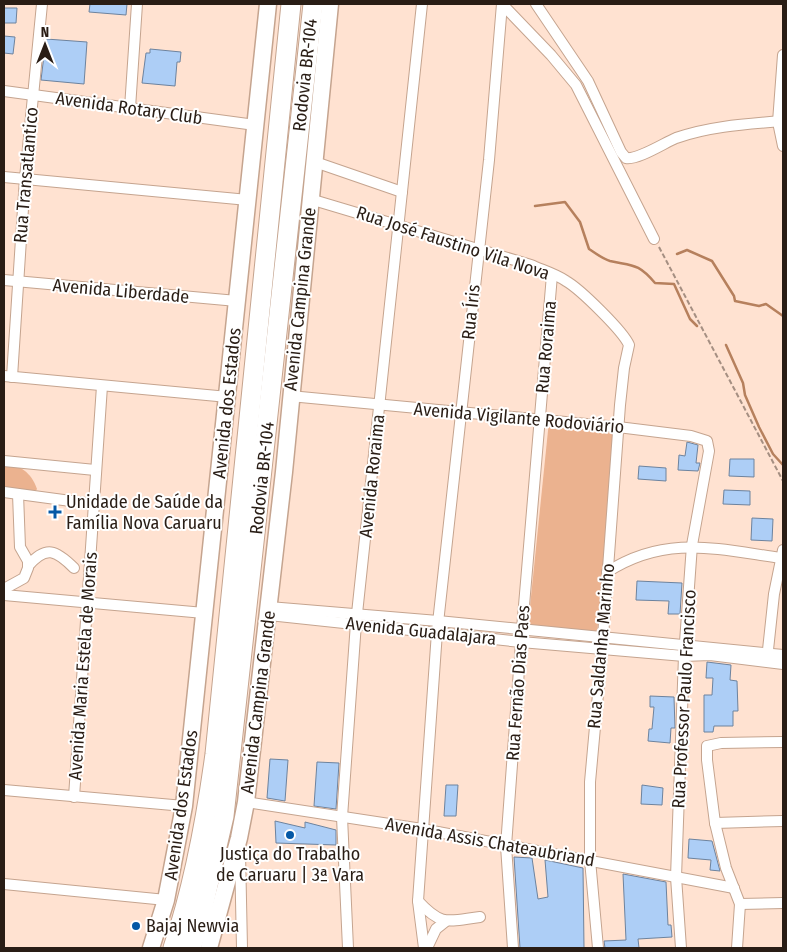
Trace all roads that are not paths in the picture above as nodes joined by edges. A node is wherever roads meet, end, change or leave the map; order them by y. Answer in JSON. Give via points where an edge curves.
{"nodes":[{"id":1,"x":42,"y":4,"type":"edge"},
{"id":2,"x":137,"y":4,"type":"edge"},
{"id":3,"x":268,"y":4,"type":"edge"},
{"id":4,"x":291,"y":4,"type":"edge"},
{"id":5,"x":313,"y":4,"type":"edge"},
{"id":6,"x":330,"y":4,"type":"edge"},
{"id":7,"x":422,"y":4,"type":"edge"},
{"id":8,"x":502,"y":4,"type":"edge"},
{"id":9,"x":536,"y":4,"type":"edge"},
{"id":10,"x":783,"y":56,"type":"edge"},
{"id":11,"x":4,"y":92,"type":"edge"},
{"id":12,"x":33,"y":94,"type":"junction"},
{"id":13,"x":130,"y":108,"type":"junction"},
{"id":14,"x":781,"y":122,"type":"edge"},
{"id":15,"x":255,"y":125,"type":"junction"},
{"id":16,"x":783,"y":146,"type":"edge"},
{"id":17,"x":315,"y":162,"type":"junction"},
{"id":18,"x":4,"y":177,"type":"edge"},
{"id":19,"x":25,"y":178,"type":"junction"},
{"id":20,"x":402,"y":192,"type":"junction"},
{"id":21,"x":310,"y":199,"type":"junction"},
{"id":22,"x":248,"y":200,"type":"junction"},
{"id":23,"x":399,"y":224,"type":"junction"},
{"id":24,"x":654,"y":238,"type":"road end"},
{"id":25,"x":478,"y":250,"type":"junction"},
{"id":26,"x":552,"y":275,"type":"junction"},
{"id":27,"x":4,"y":280,"type":"edge"},
{"id":28,"x":17,"y":282,"type":"junction"},
{"id":29,"x":237,"y":301,"type":"junction"},
{"id":30,"x":629,"y":345,"type":"joint"},
{"id":31,"x":8,"y":376,"type":"edge"},
{"id":32,"x":102,"y":386,"type":"junction"},
{"id":33,"x":290,"y":396,"type":"junction"},
{"id":34,"x":228,"y":397,"type":"junction"},
{"id":35,"x":380,"y":406,"type":"junction"},
{"id":36,"x":461,"y":412,"type":"junction"},
{"id":37,"x":539,"y":418,"type":"junction"},
{"id":38,"x":618,"y":426,"type":"junction"},
{"id":39,"x":709,"y":451,"type":"joint"},
{"id":40,"x":4,"y":461,"type":"edge"},
{"id":41,"x":96,"y":470,"type":"junction"},
{"id":42,"x":4,"y":492,"type":"edge"},
{"id":43,"x":18,"y":494,"type":"junction"},
{"id":44,"x":93,"y":504,"type":"junction"},
{"id":45,"x":692,"y":545,"type":"junction"},
{"id":46,"x":782,"y":554,"type":"edge"},
{"id":47,"x":28,"y":566,"type":"junction"},
{"id":48,"x":74,"y":568,"type":"dead end"},
{"id":49,"x":607,"y":572,"type":"junction"},
{"id":50,"x":4,"y":589,"type":"edge"},
{"id":51,"x":4,"y":595,"type":"edge"},
{"id":52,"x":87,"y":603,"type":"junction"},
{"id":53,"x":269,"y":611,"type":"junction"},
{"id":54,"x":204,"y":613,"type":"junction"},
{"id":55,"x":357,"y":618,"type":"junction"},
{"id":56,"x":438,"y":621,"type":"junction"},
{"id":57,"x":522,"y":630,"type":"junction"},
{"id":58,"x":437,"y":632,"type":"junction"},
{"id":59,"x":603,"y":636,"type":"junction"},
{"id":60,"x":521,"y":642,"type":"junction"},
{"id":61,"x":602,"y":650,"type":"junction"},
{"id":62,"x":684,"y":652,"type":"junction"},
{"id":63,"x":783,"y":655,"type":"edge"},
{"id":64,"x":767,"y":658,"type":"junction"},
{"id":65,"x":783,"y":664,"type":"edge"},
{"id":66,"x":783,"y":742,"type":"edge"},
{"id":67,"x":4,"y":790,"type":"edge"},
{"id":68,"x":74,"y":797,"type":"junction"},
{"id":69,"x":246,"y":802,"type":"junction"},
{"id":70,"x":184,"y":806,"type":"junction"},
{"id":71,"x":342,"y":817,"type":"junction"},
{"id":72,"x":783,"y":820,"type":"edge"},
{"id":73,"x":715,"y":823,"type":"junction"},
{"id":74,"x":422,"y":829,"type":"junction"},
{"id":75,"x":239,"y":838,"type":"junction"},
{"id":76,"x":506,"y":846,"type":"junction"},
{"id":77,"x":590,"y":860,"type":"junction"},
{"id":78,"x":676,"y":876,"type":"junction"},
{"id":79,"x":4,"y":884,"type":"edge"},
{"id":80,"x":734,"y":888,"type":"junction"},
{"id":81,"x":166,"y":900,"type":"junction"},
{"id":82,"x":418,"y":901,"type":"junction"},
{"id":83,"x":783,"y":903,"type":"edge"},
{"id":84,"x":740,"y":904,"type":"junction"},
{"id":85,"x":480,"y":917,"type":"dead end"},
{"id":86,"x":446,"y":921,"type":"junction"},
{"id":87,"x":152,"y":948,"type":"edge"},
{"id":88,"x":173,"y":948,"type":"edge"},
{"id":89,"x":191,"y":948,"type":"edge"},
{"id":90,"x":209,"y":948,"type":"edge"},
{"id":91,"x":242,"y":948,"type":"edge"},
{"id":92,"x":348,"y":948,"type":"edge"},
{"id":93,"x":425,"y":948,"type":"edge"},
{"id":94,"x":513,"y":948,"type":"edge"},
{"id":95,"x":598,"y":948,"type":"edge"},
{"id":96,"x":681,"y":948,"type":"edge"},
{"id":97,"x":737,"y":948,"type":"edge"}],
"edges":[{"from":1,"to":12,"type":"street","name":"Rua Transatlantico"},
{"from":2,"to":13,"type":"street"},
{"from":3,"to":15,"type":"main road","name":"Avenida dos Estados"},
{"from":4,"to":88,"type":"highway","name":"Rodovia BR-104","via":[[215,754],[197,862]]},
{"from":5,"to":89,"type":"highway","name":"Rodovia BR-104","via":[[224,816]]},
{"from":6,"to":17,"type":"main road","name":"Avenida Campina Grande"},
{"from":7,"to":20,"type":"street","name":"Avenida Roraima"},
{"from":8,"to":24,"type":"street","via":[[576,85]]},
{"from":8,"to":25,"type":"street","name":"Rua Íris"},
{"from":9,"to":14,"type":"street","via":[[588,81],[626,158],[634,158],[672,139],[703,130]]},
{"from":10,"to":14,"type":"street"},
{"from":11,"to":12,"type":"street","name":"Avenida Rotary Club"},
{"from":12,"to":13,"type":"street","name":"Avenida Rotary Club"},
{"from":12,"to":19,"type":"street","name":"Rua Transatlantico"},
{"from":13,"to":15,"type":"street","name":"Avenida Rotary Club"},
{"from":14,"to":16,"type":"street"},
{"from":15,"to":22,"type":"main road","name":"Avenida dos Estados"},
{"from":17,"to":20,"type":"street"},
{"from":17,"to":21,"type":"main road","name":"Avenida Campina Grande"},
{"from":18,"to":19,"type":"street"},
{"from":19,"to":22,"type":"street"},
{"from":19,"to":28,"type":"street","name":"Rua Transatlantico"},
{"from":20,"to":23,"type":"street","name":"Avenida Roraima"},
{"from":21,"to":23,"type":"street","name":"Rua José Faustino Vila Nova"},
{"from":21,"to":33,"type":"main road","name":"Avenida Campina Grande"},
{"from":22,"to":29,"type":"main road","name":"Avenida dos Estados"},
{"from":23,"to":25,"type":"street","name":"Rua José Faustino Vila Nova"},
{"from":23,"to":35,"type":"street","name":"Avenida Roraima"},
{"from":25,"to":26,"type":"street","name":"Rua José Faustino Vila Nova","via":[[531,265]]},
{"from":25,"to":36,"type":"street","name":"Rua Íris"},
{"from":26,"to":30,"type":"street","name":"Rua José Faustino Vila Nova","via":[[566,280],[575,288]]},
{"from":26,"to":37,"type":"street","name":"Rua Roraima"},
{"from":27,"to":28,"type":"street","name":"Avenida Liberdade"},
{"from":28,"to":29,"type":"street","name":"Avenida Liberdade"},
{"from":28,"to":31,"type":"street","name":"Rua Transatlantico"},
{"from":29,"to":34,"type":"main road","name":"Avenida dos Estados"},
{"from":30,"to":38,"type":"street","name":"Rua Saldanha Marinho"},
{"from":31,"to":32,"type":"street"},
{"from":32,"to":34,"type":"street"},
{"from":32,"to":41,"type":"street","name":"Avenida Maria Estela de Morais"},
{"from":33,"to":35,"type":"street","name":"Avenida Vigilante Rodoviário"},
{"from":33,"to":53,"type":"main road","name":"Avenida Campina Grande"},
{"from":34,"to":54,"type":"main road","name":"Avenida dos Estados"},
{"from":35,"to":36,"type":"street","name":"Avenida Vigilante Rodoviário"},
{"from":35,"to":55,"type":"street","name":"Avenida Roraima"},
{"from":36,"to":37,"type":"street","name":"Avenida Vigilante Rodoviário"},
{"from":36,"to":56,"type":"street","name":"Rua Íris"},
{"from":37,"to":38,"type":"street","name":"Avenida Vigilante Rodoviário"},
{"from":37,"to":57,"type":"street","name":"Rua Fernão Dias Paes"},
{"from":38,"to":39,"type":"street","name":"Avenida Vigilante Rodoviário","via":[[702,438],[707,441]]},
{"from":38,"to":49,"type":"street","name":"Rua Saldanha Marinho"},
{"from":39,"to":45,"type":"street","name":"Rua Professor Paulo Francisco"},
{"from":40,"to":41,"type":"street"},
{"from":41,"to":44,"type":"street","name":"Avenida Maria Estela de Morais"},
{"from":42,"to":43,"type":"street"},
{"from":43,"to":44,"type":"street"},
{"from":43,"to":47,"type":"street","via":[[20,547]]},
{"from":44,"to":52,"type":"street","name":"Avenida Maria Estela de Morais"},
{"from":45,"to":46,"type":"street"},
{"from":45,"to":49,"type":"street","via":[[638,555]]},
{"from":45,"to":62,"type":"street","name":"Rua Professor Paulo Francisco"},
{"from":46,"to":64,"type":"street"},
{"from":47,"to":48,"type":"street","via":[[46,552],[62,556]]},
{"from":47,"to":50,"type":"street","via":[[24,578]]},
{"from":49,"to":59,"type":"street","name":"Rua Saldanha Marinho"},
{"from":51,"to":52,"type":"street"},
{"from":52,"to":54,"type":"street"},
{"from":52,"to":68,"type":"street","name":"Avenida Maria Estela de Morais"},
{"from":53,"to":55,"type":"street","name":"Avenida Guadalajara"},
{"from":53,"to":69,"type":"main road","name":"Avenida Campina Grande"},
{"from":54,"to":70,"type":"main road","name":"Avenida dos Estados"},
{"from":55,"to":56,"type":"street"},
{"from":55,"to":58,"type":"street","name":"Avenida Guadalajara"},
{"from":55,"to":71,"type":"street","name":"Avenida Roraima"},
{"from":56,"to":57,"type":"street"},
{"from":56,"to":58,"type":"street","name":"Rua Íris"},
{"from":57,"to":59,"type":"street"},
{"from":57,"to":60,"type":"street","name":"Rua Fernão Dias Paes"},
{"from":58,"to":60,"type":"street","name":"Avenida Guadalajara"},
{"from":58,"to":74,"type":"street","name":"Rua Íris"},
{"from":59,"to":61,"type":"street","name":"Rua Saldanha Marinho"},
{"from":59,"to":62,"type":"street"},
{"from":60,"to":61,"type":"street","name":"Avenida Guadalajara"},
{"from":60,"to":76,"type":"street","name":"Rua Fernão Dias Paes"},
{"from":61,"to":62,"type":"street","name":"Avenida Guadalajara"},
{"from":61,"to":77,"type":"street","name":"Rua Saldanha Marinho","via":[[590,782]]},
{"from":62,"to":64,"type":"street"},
{"from":62,"to":78,"type":"street","name":"Rua Professor Paulo Francisco"},
{"from":63,"to":64,"type":"street"},
{"from":64,"to":65,"type":"street"},
{"from":66,"to":73,"type":"street","via":[[707,746]]},
{"from":67,"to":68,"type":"street"},
{"from":68,"to":70,"type":"street"},
{"from":69,"to":71,"type":"street","name":"Avenida Assis Chateaubriand"},
{"from":69,"to":75,"type":"main road","name":"Avenida Campina Grande"},
{"from":70,"to":81,"type":"main road","name":"Avenida dos Estados"},
{"from":71,"to":74,"type":"street","name":"Avenida Assis Chateaubriand"},
{"from":71,"to":92,"type":"street","name":"Avenida Roraima"},
{"from":72,"to":73,"type":"street"},
{"from":73,"to":80,"type":"street"},
{"from":74,"to":76,"type":"street","name":"Avenida Assis Chateaubriand"},
{"from":74,"to":82,"type":"street","name":"Rua Íris"},
{"from":75,"to":90,"type":"main road","name":"Avenida Campina Grande"},
{"from":75,"to":91,"type":"street"},
{"from":76,"to":77,"type":"street","name":"Avenida Assis Chateaubriand"},
{"from":76,"to":94,"type":"street","name":"Rua Fernão Dias Paes"},
{"from":77,"to":78,"type":"street","name":"Avenida Assis Chateaubriand"},
{"from":77,"to":95,"type":"street","name":"Rua Saldanha Marinho"},
{"from":78,"to":80,"type":"street","name":"Avenida Assis Chateaubriand"},
{"from":78,"to":96,"type":"street","name":"Rua Professor Paulo Francisco"},
{"from":79,"to":81,"type":"street"},
{"from":80,"to":84,"type":"street"},
{"from":81,"to":87,"type":"main road","name":"Avenida dos Estados"},
{"from":82,"to":86,"type":"street","via":[[430,914]]},
{"from":82,"to":93,"type":"street","name":"Rua Íris"},
{"from":83,"to":84,"type":"street"},
{"from":84,"to":97,"type":"street"},
{"from":85,"to":86,"type":"street"},
{"from":86,"to":93,"type":"street","via":[[436,929]]}]}
